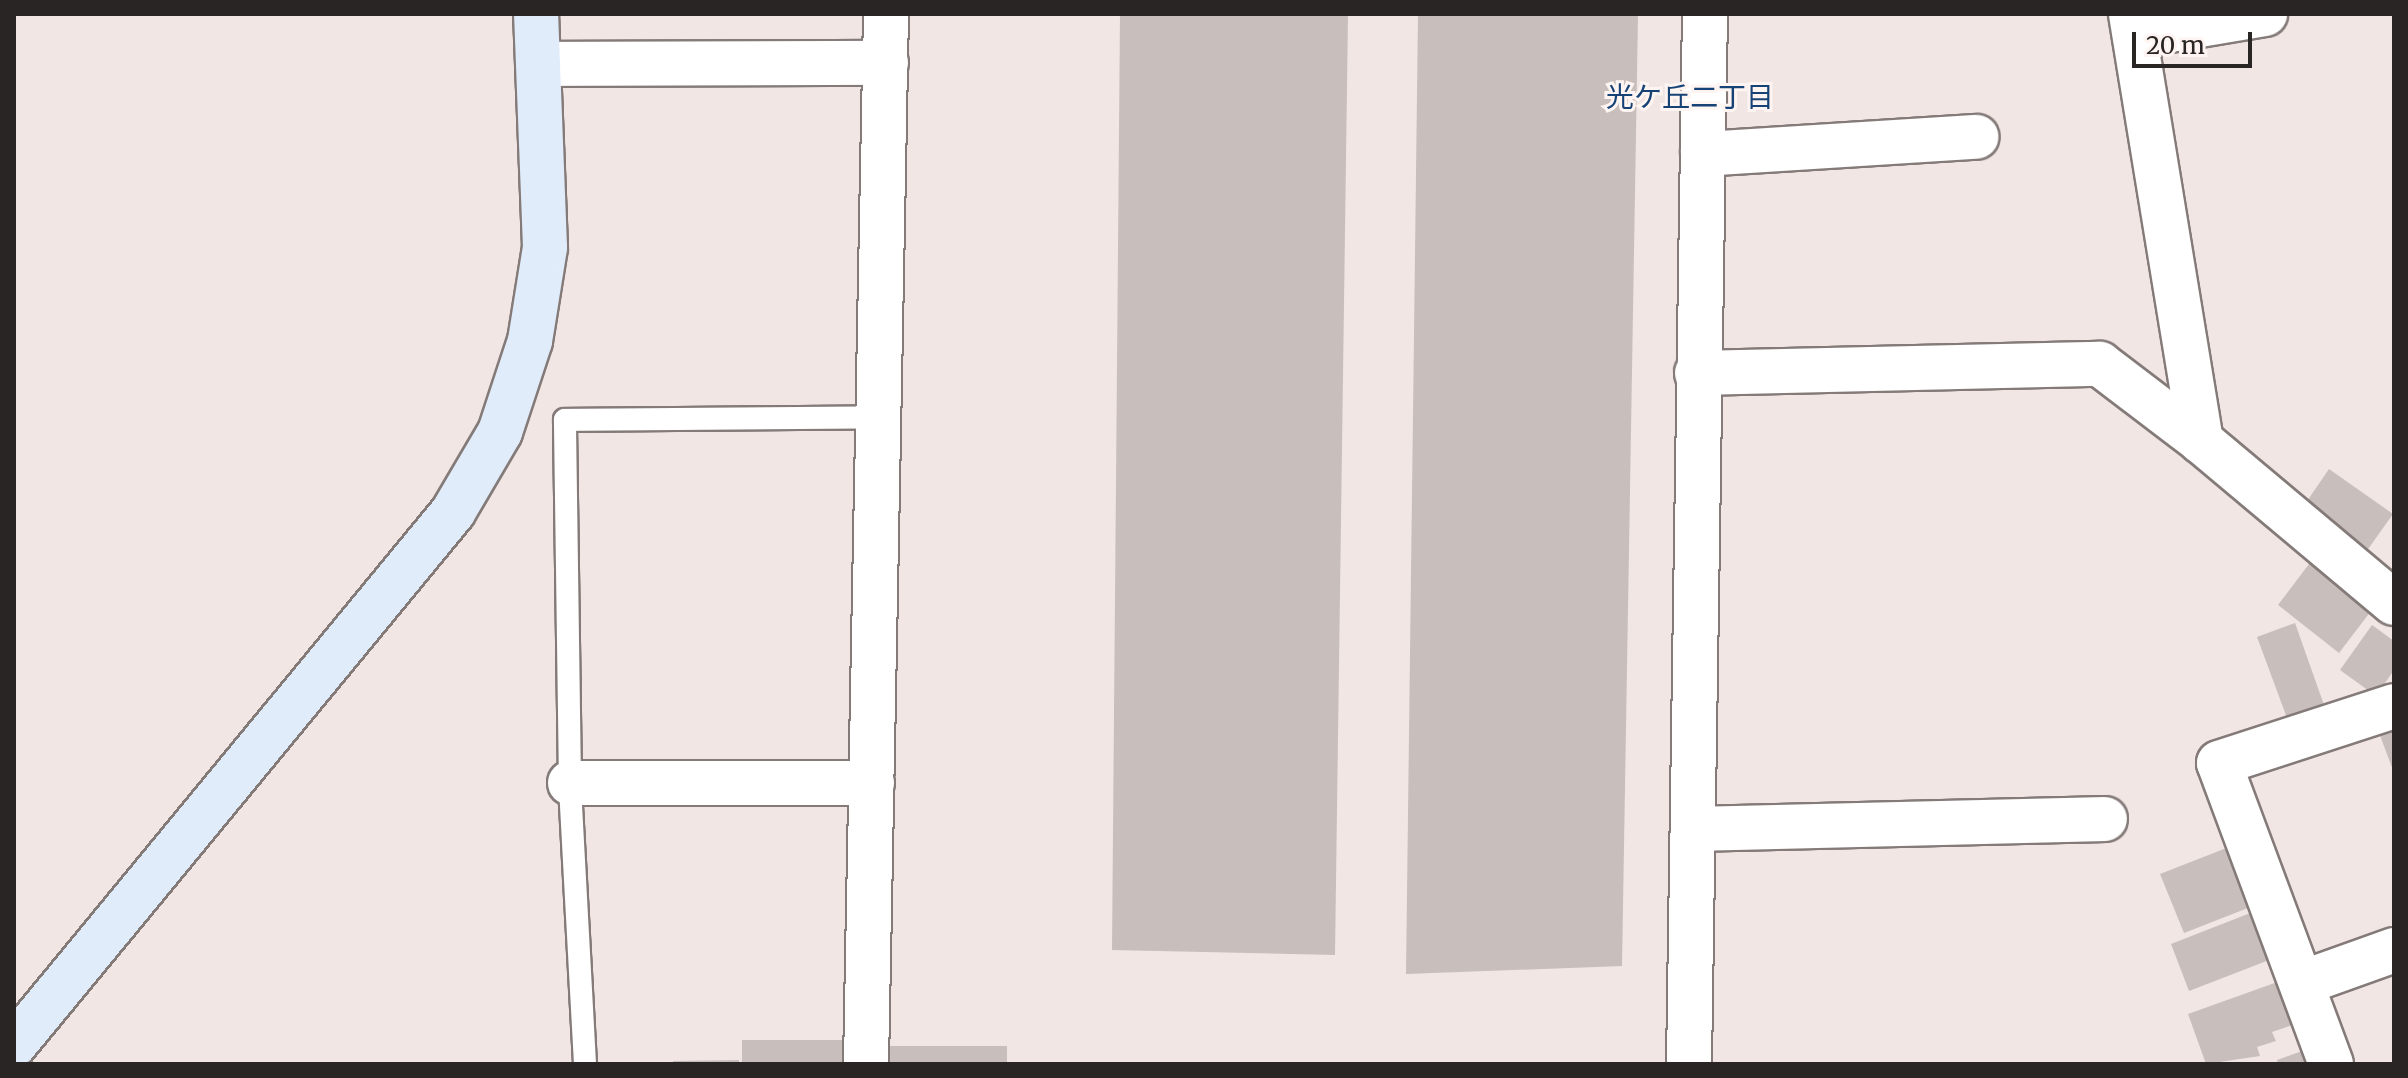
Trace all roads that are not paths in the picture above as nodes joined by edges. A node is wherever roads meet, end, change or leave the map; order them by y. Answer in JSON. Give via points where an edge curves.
{"nodes":[{"id":1,"x":536,"y":14,"type":"edge"},
{"id":2,"x":886,"y":14,"type":"edge"},
{"id":3,"x":1705,"y":14,"type":"edge"},
{"id":4,"x":2265,"y":14,"type":"edge"},
{"id":5,"x":2133,"y":25,"type":"edge"},
{"id":6,"x":886,"y":63,"type":"junction"},
{"id":7,"x":542,"y":64,"type":"junction"},
{"id":8,"x":1976,"y":137,"type":"dead end"},
{"id":9,"x":1703,"y":154,"type":"junction"},
{"id":10,"x":1697,"y":373,"type":"junction"},
{"id":11,"x":879,"y":417,"type":"junction"},
{"id":12,"x":2201,"y":441,"type":"junction"},
{"id":13,"x":2394,"y":603,"type":"edge"},
{"id":14,"x":2394,"y":706,"type":"edge"},
{"id":15,"x":570,"y":783,"type":"junction"},
{"id":16,"x":872,"y":783,"type":"junction"},
{"id":17,"x":2105,"y":819,"type":"dead end"},
{"id":18,"x":1695,"y":829,"type":"junction"},
{"id":19,"x":2394,"y":950,"type":"edge"},
{"id":20,"x":2302,"y":983,"type":"junction"},
{"id":21,"x":14,"y":1045,"type":"edge"},
{"id":22,"x":585,"y":1064,"type":"edge"},
{"id":23,"x":866,"y":1064,"type":"edge"},
{"id":24,"x":1689,"y":1064,"type":"edge"},
{"id":25,"x":2331,"y":1064,"type":"edge"}],
"edges":[{"from":1,"to":7,"type":"street"},
{"from":2,"to":6,"type":"street"},
{"from":3,"to":9,"type":"street"},
{"from":4,"to":5,"type":"street"},
{"from":5,"to":12,"type":"street"},
{"from":6,"to":7,"type":"street"},
{"from":6,"to":11,"type":"street"},
{"from":7,"to":21,"type":"street","via":[[545,247],[530,341],[500,432],[453,512]]},
{"from":8,"to":9,"type":"street"},
{"from":9,"to":10,"type":"street"},
{"from":10,"to":12,"type":"street","via":[[2100,364]]},
{"from":10,"to":18,"type":"street"},
{"from":11,"to":15,"type":"lane","via":[[565,420]]},
{"from":11,"to":16,"type":"street"},
{"from":12,"to":13,"type":"street"},
{"from":14,"to":20,"type":"street","via":[[2219,763]]},
{"from":15,"to":16,"type":"street"},
{"from":15,"to":22,"type":"lane"},
{"from":16,"to":23,"type":"street"},
{"from":17,"to":18,"type":"street"},
{"from":18,"to":24,"type":"street"},
{"from":19,"to":20,"type":"street"},
{"from":20,"to":25,"type":"street"}]}
